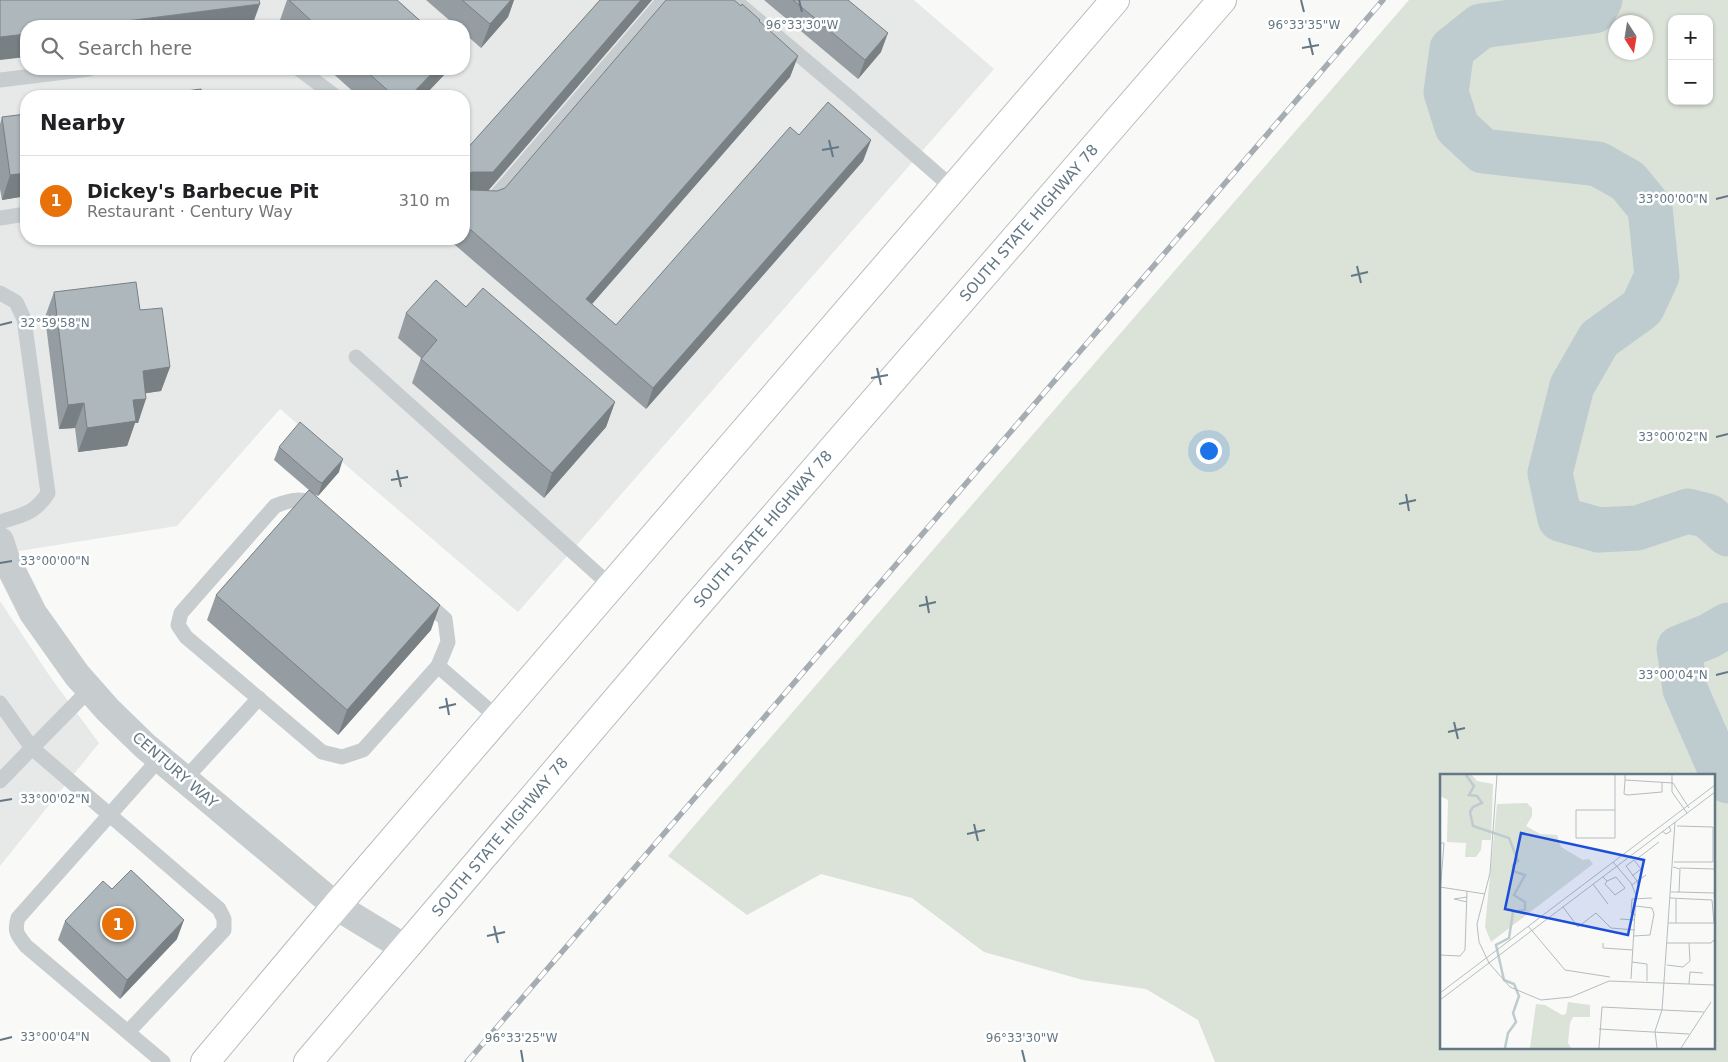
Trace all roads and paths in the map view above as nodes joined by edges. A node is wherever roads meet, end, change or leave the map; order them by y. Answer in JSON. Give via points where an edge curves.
{"nodes":[{"id":1,"x":664,"y":0,"type":"edge"},
{"id":2,"x":734,"y":0,"type":"edge"},
{"id":3,"x":1115,"y":0,"type":"edge"},
{"id":4,"x":1222,"y":0,"type":"edge"},
{"id":5,"x":40,"y":75,"type":"edge"},
{"id":6,"x":307,"y":75,"type":"edge"},
{"id":7,"x":0,"y":80,"type":"edge"},
{"id":8,"x":327,"y":90,"type":"edge"},
{"id":9,"x":953,"y":188,"type":"junction"},
{"id":10,"x":470,"y":202,"type":"edge"},
{"id":11,"x":20,"y":215,"type":"edge"},
{"id":12,"x":0,"y":218,"type":"edge"},
{"id":13,"x":0,"y":293,"type":"edge"},
{"id":14,"x":356,"y":357,"type":"dead end"},
{"id":15,"x":327,"y":515,"type":"edge"},
{"id":16,"x":0,"y":522,"type":"edge"},
{"id":17,"x":0,"y":541,"type":"edge"},
{"id":18,"x":611,"y":586,"type":"junction"},
{"id":19,"x":414,"y":591,"type":"edge"},
{"id":20,"x":438,"y":666,"type":"junction"},
{"id":21,"x":90,"y":689,"type":"junction"},
{"id":22,"x":259,"y":698,"type":"junction"},
{"id":23,"x":0,"y":703,"type":"edge"},
{"id":24,"x":498,"y":718,"type":"junction"},
{"id":25,"x":32,"y":748,"type":"junction"},
{"id":26,"x":160,"y":758,"type":"junction"},
{"id":27,"x":185,"y":779,"type":"junction"},
{"id":28,"x":0,"y":781,"type":"edge"},
{"id":29,"x":110,"y":814,"type":"junction"},
{"id":30,"x":336,"y":906,"type":"junction"},
{"id":31,"x":405,"y":948,"type":"junction"},
{"id":32,"x":128,"y":1032,"type":"junction"},
{"id":33,"x":164,"y":1062,"type":"edge"},
{"id":34,"x":205,"y":1062,"type":"edge"},
{"id":35,"x":308,"y":1062,"type":"edge"}],
"edges":[{"from":1,"to":10,"type":"lane","via":[[490,203]]},
{"from":2,"to":9,"type":"lane"},
{"from":3,"to":9,"type":"main road"},
{"from":4,"to":31,"type":"main road","name":"SOUTH STATE HIGHWAY 78","via":[[705,596]]},
{"from":5,"to":7,"type":"lane"},
{"from":6,"to":8,"type":"lane"},
{"from":9,"to":18,"type":"main road"},
{"from":11,"to":12,"type":"lane"},
{"from":13,"to":16,"type":"lane","via":[[16,302],[24,319],[48,493],[40,505],[27,513]]},
{"from":14,"to":18,"type":"lane"},
{"from":15,"to":22,"type":"lane","via":[[312,503],[293,499],[275,506],[181,613],[178,625],[186,637]]},
{"from":17,"to":21,"type":"street","name":"CENTURY WAY","via":[[33,613]]},
{"from":18,"to":24,"type":"main road"},
{"from":19,"to":20,"type":"lane","via":[[445,619],[448,642]]},
{"from":20,"to":22,"type":"lane","via":[[363,750],[342,757],[322,752]]},
{"from":20,"to":24,"type":"lane"},
{"from":21,"to":25,"type":"lane"},
{"from":21,"to":26,"type":"street","name":"CENTURY WAY"},
{"from":22,"to":27,"type":"lane"},
{"from":23,"to":25,"type":"lane"},
{"from":24,"to":30,"type":"main road"},
{"from":25,"to":28,"type":"lane"},
{"from":25,"to":29,"type":"lane"},
{"from":26,"to":27,"type":"street","name":"CENTURY WAY"},
{"from":26,"to":29,"type":"lane"},
{"from":27,"to":30,"type":"street","name":"CENTURY WAY"},
{"from":29,"to":32,"type":"lane","via":[[18,918],[15,929],[26,946]]},
{"from":29,"to":32,"type":"lane","via":[[219,909],[224,918],[224,930]]},
{"from":30,"to":31,"type":"street","name":"CENTURY WAY"},
{"from":30,"to":34,"type":"main road"},
{"from":31,"to":35,"type":"main road","name":"SOUTH STATE HIGHWAY 78"},
{"from":32,"to":33,"type":"lane"}]}
